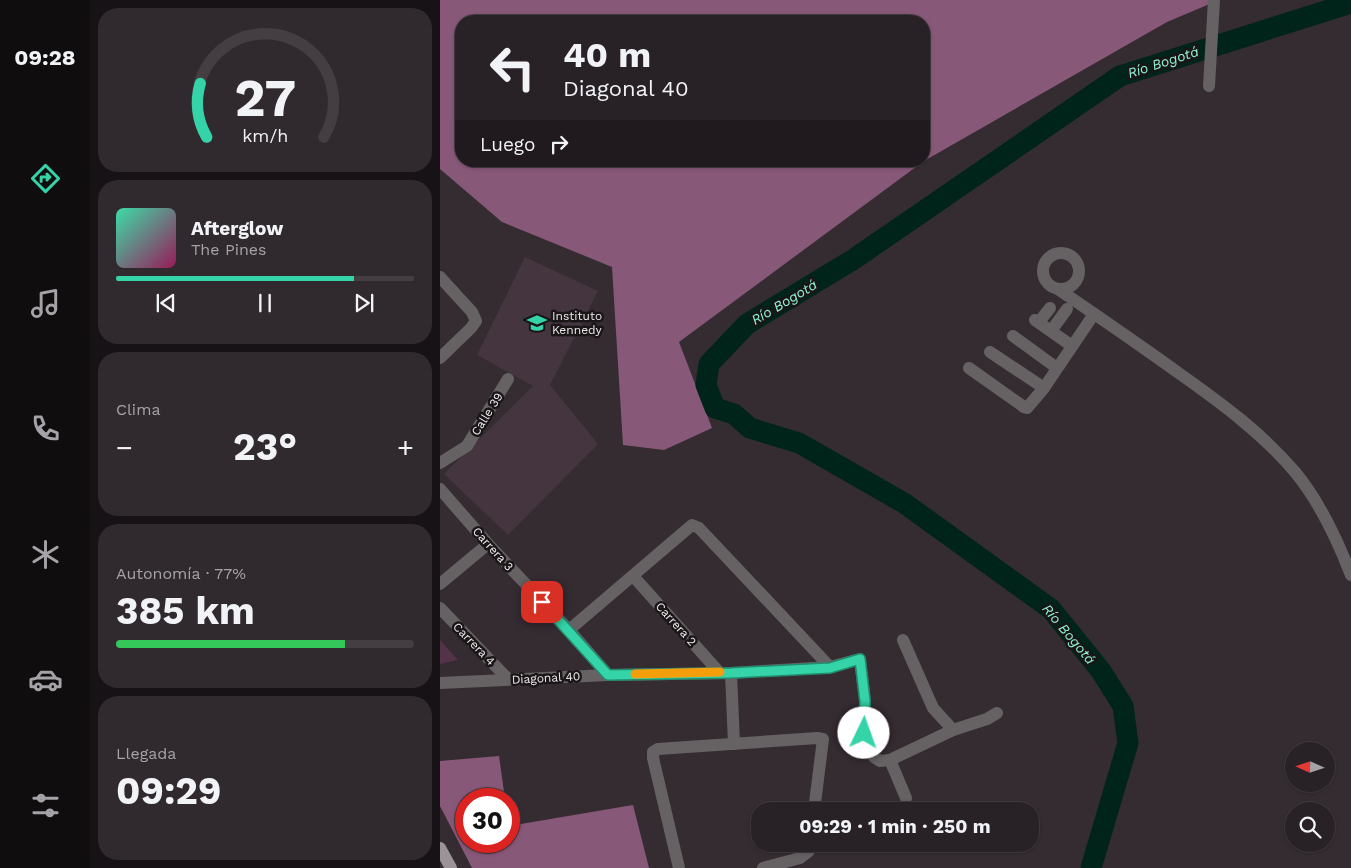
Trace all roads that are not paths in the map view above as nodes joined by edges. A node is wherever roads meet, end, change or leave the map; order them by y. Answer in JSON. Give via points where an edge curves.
{"nodes":[{"id":1,"x":1214,"y":0,"type":"edge"},
{"id":2,"x":1209,"y":86,"type":"dead end"},
{"id":3,"x":440,"y":277,"type":"edge"},
{"id":4,"x":1058,"y":289,"type":"dead end"},
{"id":5,"x":1050,"y":308,"type":"dead end"},
{"id":6,"x":1067,"y":309,"type":"dead end"},
{"id":7,"x":1094,"y":314,"type":"junction"},
{"id":8,"x":1051,"y":331,"type":"junction"},
{"id":9,"x":1013,"y":336,"type":"dead end"},
{"id":10,"x":1072,"y":346,"type":"junction"},
{"id":11,"x":990,"y":352,"type":"dead end"},
{"id":12,"x":440,"y":358,"type":"edge"},
{"id":13,"x":969,"y":368,"type":"dead end"},
{"id":14,"x":1058,"y":368,"type":"junction"},
{"id":15,"x":508,"y":379,"type":"dead end"},
{"id":16,"x":1044,"y":388,"type":"junction"},
{"id":17,"x":440,"y":463,"type":"edge"},
{"id":18,"x":440,"y":489,"type":"edge"},
{"id":19,"x":488,"y":544,"type":"junction"},
{"id":20,"x":1351,"y":575,"type":"edge"},
{"id":21,"x":633,"y":576,"type":"junction"},
{"id":22,"x":440,"y":584,"type":"edge"},
{"id":23,"x":440,"y":608,"type":"edge"},
{"id":24,"x":570,"y":630,"type":"junction"},
{"id":25,"x":903,"y":640,"type":"dead end"},
{"id":26,"x":830,"y":668,"type":"junction"},
{"id":27,"x":725,"y":672,"type":"junction"},
{"id":28,"x":608,"y":675,"type":"junction"},
{"id":29,"x":508,"y":679,"type":"junction"},
{"id":30,"x":440,"y":683,"type":"edge"},
{"id":31,"x":998,"y":713,"type":"dead end"},
{"id":32,"x":953,"y":730,"type":"junction"},
{"id":33,"x":734,"y":744,"type":"junction"},
{"id":34,"x":890,"y":760,"type":"junction"},
{"id":35,"x":906,"y":798,"type":"dead end"},
{"id":36,"x":815,"y":802,"type":"edge"},
{"id":37,"x":440,"y":848,"type":"edge"},
{"id":38,"x":808,"y":852,"type":"edge"},
{"id":39,"x":451,"y":868,"type":"edge"},
{"id":40,"x":679,"y":868,"type":"edge"},
{"id":41,"x":763,"y":868,"type":"edge"}],
"edges":[{"from":1,"to":2,"type":"street"},
{"from":3,"to":12,"type":"street","via":[[472,312],[476,321]]},
{"from":4,"to":7,"type":"street"},
{"from":5,"to":8,"type":"street","via":[[1037,321]]},
{"from":6,"to":8,"type":"street"},
{"from":7,"to":10,"type":"street"},
{"from":7,"to":20,"type":"street","via":[[1223,404],[1265,441],[1296,473],[1337,540]]},
{"from":8,"to":10,"type":"street"},
{"from":9,"to":14,"type":"street"},
{"from":10,"to":14,"type":"street"},
{"from":11,"to":16,"type":"street"},
{"from":13,"to":16,"type":"street","via":[[1024,407],[1030,406]]},
{"from":14,"to":16,"type":"street"},
{"from":15,"to":17,"type":"street","name":"Calle 39","via":[[467,446]]},
{"from":18,"to":19,"type":"street","name":"Carrera 3"},
{"from":19,"to":22,"type":"street"},
{"from":19,"to":24,"type":"street","name":"Carrera 3"},
{"from":21,"to":24,"type":"street"},
{"from":21,"to":26,"type":"street","via":[[685,530],[692,525],[699,528]]},
{"from":21,"to":27,"type":"street","name":"Carrera 2"},
{"from":23,"to":29,"type":"street","name":"Carrera 4"},
{"from":24,"to":28,"type":"street","name":"Carrera 3"},
{"from":25,"to":32,"type":"street","via":[[934,708]]},
{"from":26,"to":27,"type":"street","name":"Diagonal 40"},
{"from":26,"to":34,"type":"street","name":"Diagonal 40","via":[[860,659],[865,701],[864,733],[874,757],[880,761]]},
{"from":27,"to":28,"type":"street","name":"Diagonal 40"},
{"from":27,"to":33,"type":"street"},
{"from":28,"to":29,"type":"street","name":"Diagonal 40"},
{"from":29,"to":30,"type":"street","name":"Diagonal 40"},
{"from":31,"to":32,"type":"street"},
{"from":32,"to":34,"type":"street"},
{"from":33,"to":36,"type":"street","via":[[823,739]]},
{"from":33,"to":40,"type":"street","via":[[653,752]]},
{"from":34,"to":35,"type":"street"},
{"from":37,"to":39,"type":"main road"},
{"from":38,"to":41,"type":"street","via":[[800,858]]}]}
